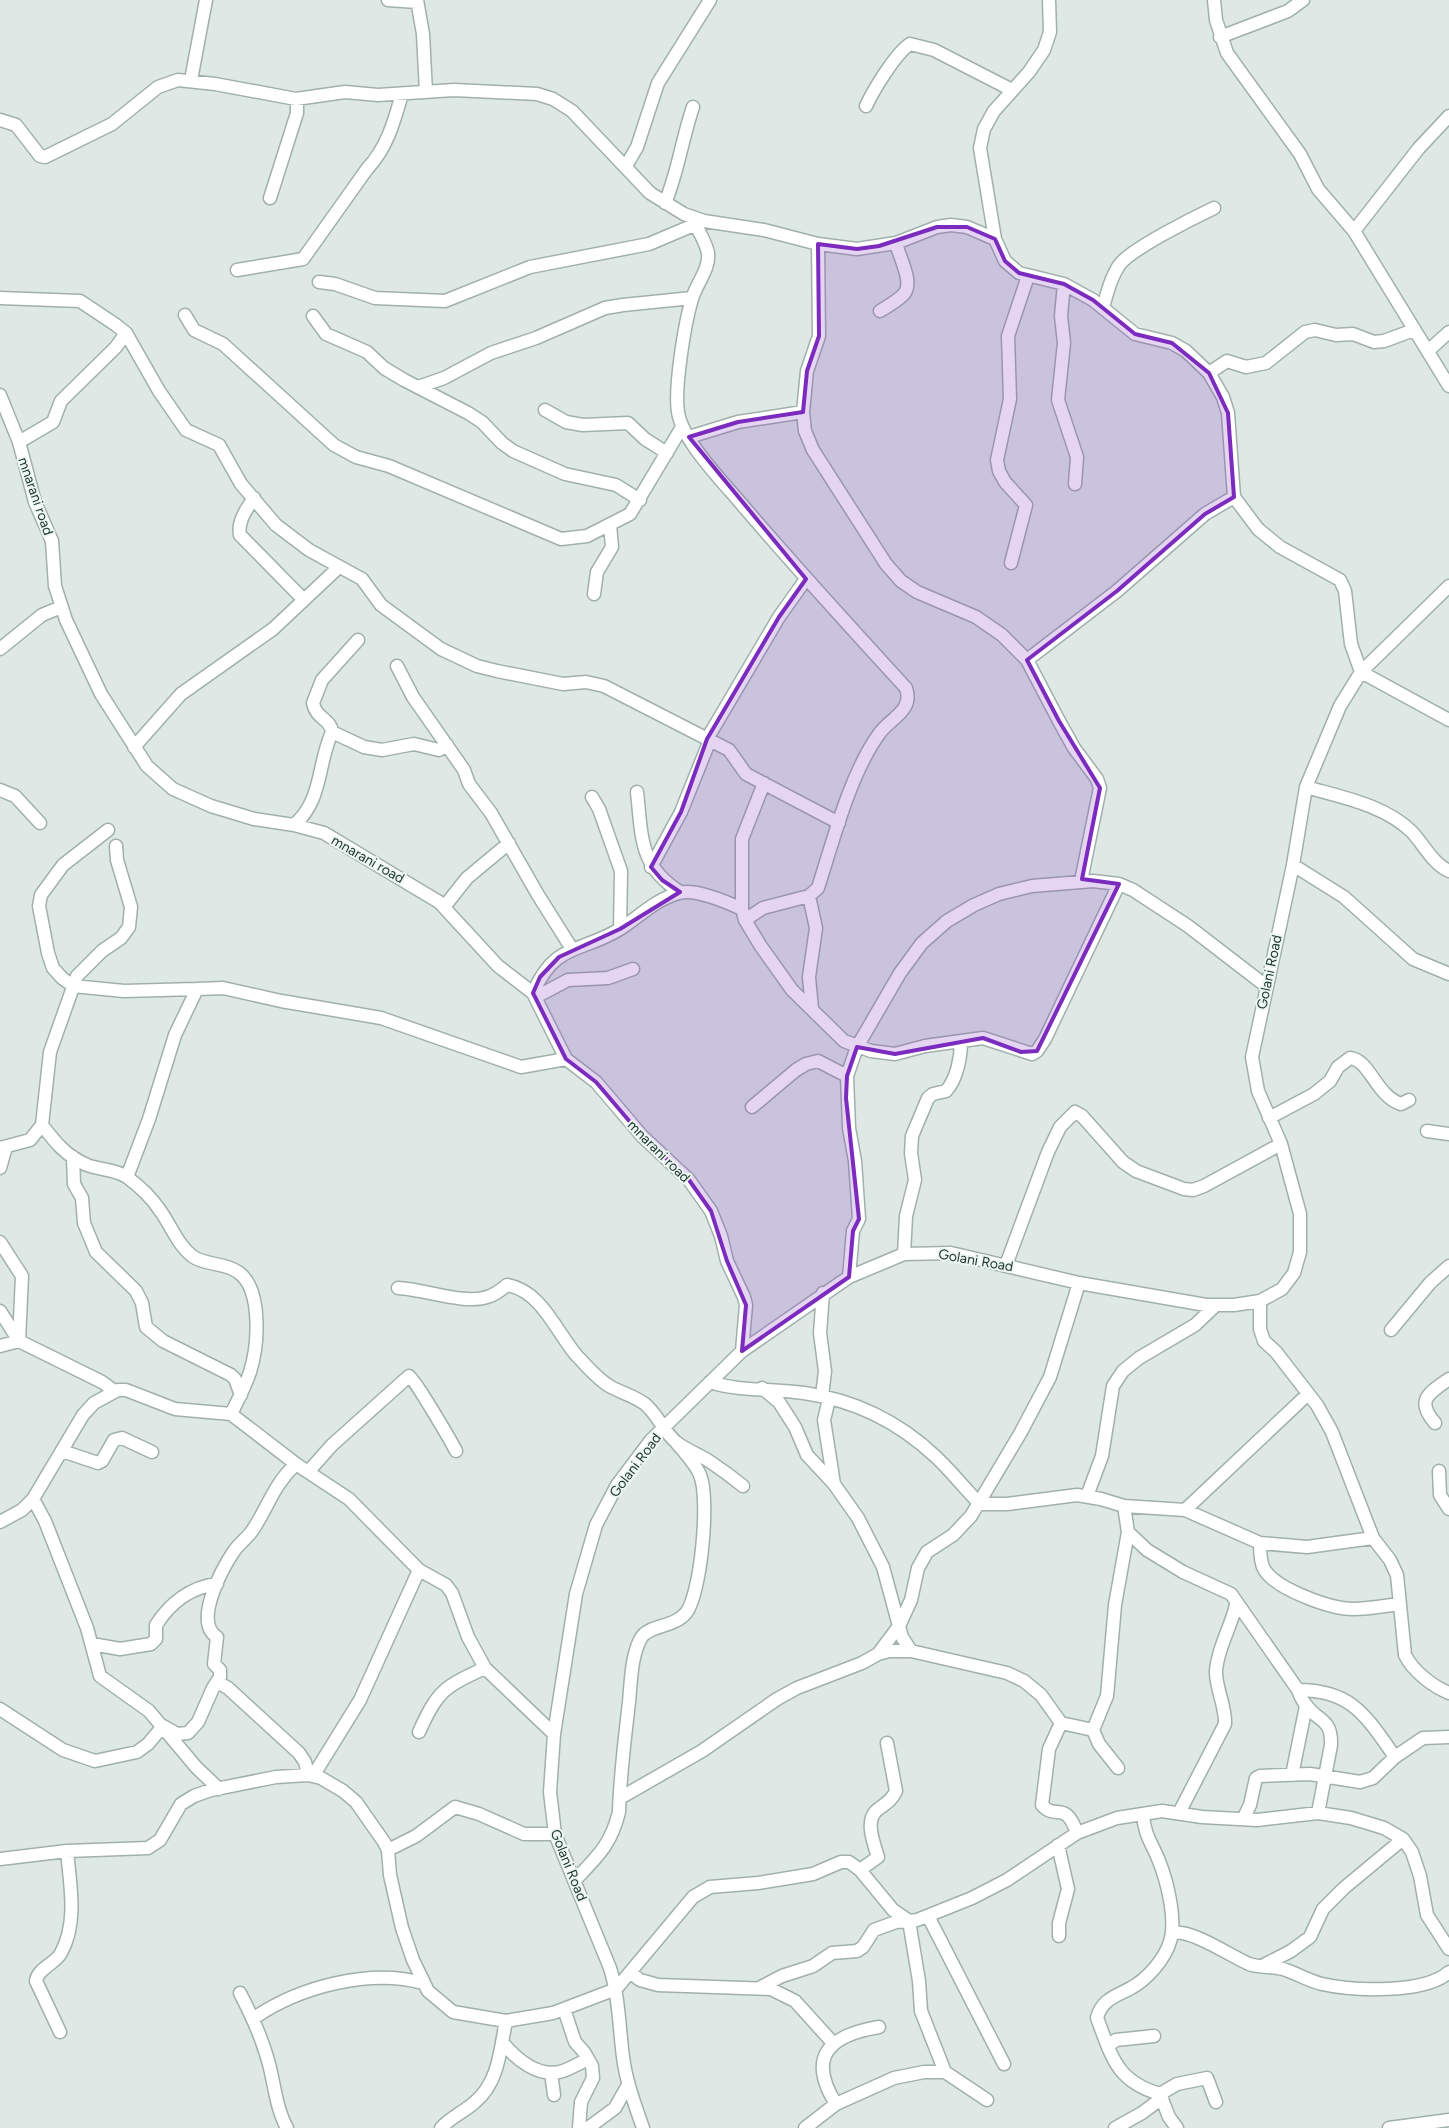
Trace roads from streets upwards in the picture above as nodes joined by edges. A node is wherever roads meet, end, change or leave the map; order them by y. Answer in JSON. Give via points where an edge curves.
{"nodes":[{"id":1,"x":206,"y":0,"type":"edge"},
{"id":2,"x":388,"y":0,"type":"edge"},
{"id":3,"x":710,"y":0,"type":"edge"},
{"id":4,"x":1049,"y":0,"type":"edge"},
{"id":5,"x":1214,"y":0,"type":"edge"},
{"id":6,"x":1303,"y":0,"type":"edge"},
{"id":7,"x":417,"y":1,"type":"edge"},
{"id":8,"x":1220,"y":37,"type":"junction"},
{"id":9,"x":191,"y":80,"type":"junction"},
{"id":10,"x":1012,"y":90,"type":"junction"},
{"id":11,"x":426,"y":92,"type":"junction"},
{"id":12,"x":402,"y":94,"type":"junction"},
{"id":13,"x":297,"y":99,"type":"junction"},
{"id":14,"x":866,"y":106,"type":"dead end"},
{"id":15,"x":693,"y":107,"type":"dead end"},
{"id":16,"x":1449,"y":116,"type":"edge"},
{"id":17,"x":0,"y":120,"type":"edge"},
{"id":18,"x":626,"y":166,"type":"junction"},
{"id":19,"x":270,"y":198,"type":"dead end"},
{"id":20,"x":665,"y":203,"type":"junction"},
{"id":21,"x":1214,"y":208,"type":"dead end"},
{"id":22,"x":700,"y":223,"type":"junction"},
{"id":23,"x":1354,"y":231,"type":"junction"},
{"id":24,"x":996,"y":239,"type":"junction"},
{"id":25,"x":896,"y":243,"type":"junction"},
{"id":26,"x":818,"y":244,"type":"junction"},
{"id":27,"x":237,"y":270,"type":"dead end"},
{"id":28,"x":1028,"y":276,"type":"junction"},
{"id":29,"x":319,"y":282,"type":"dead end"},
{"id":30,"x":1064,"y":284,"type":"junction"},
{"id":31,"x":0,"y":298,"type":"edge"},
{"id":32,"x":692,"y":298,"type":"junction"},
{"id":33,"x":1103,"y":308,"type":"junction"},
{"id":34,"x":880,"y":311,"type":"dead end"},
{"id":35,"x":185,"y":316,"type":"dead end"},
{"id":36,"x":313,"y":316,"type":"dead end"},
{"id":37,"x":1414,"y":330,"type":"junction"},
{"id":38,"x":1449,"y":332,"type":"edge"},
{"id":39,"x":126,"y":333,"type":"junction"},
{"id":40,"x":1429,"y":350,"type":"junction"},
{"id":41,"x":1209,"y":372,"type":"junction"},
{"id":42,"x":1449,"y":386,"type":"edge"},
{"id":43,"x":418,"y":387,"type":"junction"},
{"id":44,"x":0,"y":396,"type":"edge"},
{"id":45,"x":545,"y":410,"type":"dead end"},
{"id":46,"x":803,"y":412,"type":"junction"},
{"id":47,"x":685,"y":432,"type":"junction"},
{"id":48,"x":18,"y":442,"type":"junction"},
{"id":49,"x":667,"y":453,"type":"junction"},
{"id":50,"x":1075,"y":484,"type":"dead end"},
{"id":51,"x":1234,"y":497,"type":"junction"},
{"id":52,"x":254,"y":498,"type":"junction"},
{"id":53,"x":640,"y":500,"type":"junction"},
{"id":54,"x":610,"y":525,"type":"junction"},
{"id":55,"x":1011,"y":563,"type":"dead end"},
{"id":56,"x":338,"y":567,"type":"junction"},
{"id":57,"x":806,"y":579,"type":"junction"},
{"id":58,"x":1449,"y":586,"type":"edge"},
{"id":59,"x":594,"y":594,"type":"dead end"},
{"id":60,"x":304,"y":600,"type":"junction"},
{"id":61,"x":61,"y":607,"type":"junction"},
{"id":62,"x":358,"y":640,"type":"dead end"},
{"id":63,"x":0,"y":649,"type":"edge"},
{"id":64,"x":1027,"y":660,"type":"junction"},
{"id":65,"x":397,"y":666,"type":"dead end"},
{"id":66,"x":1361,"y":672,"type":"junction"},
{"id":67,"x":1449,"y":720,"type":"edge"},
{"id":68,"x":332,"y":732,"type":"junction"},
{"id":69,"x":709,"y":740,"type":"junction"},
{"id":70,"x":447,"y":745,"type":"junction"},
{"id":71,"x":134,"y":748,"type":"junction"},
{"id":72,"x":764,"y":783,"type":"junction"},
{"id":73,"x":1306,"y":787,"type":"junction"},
{"id":74,"x":0,"y":790,"type":"edge"},
{"id":75,"x":637,"y":792,"type":"dead end"},
{"id":76,"x":592,"y":797,"type":"dead end"},
{"id":77,"x":40,"y":823,"type":"dead end"},
{"id":78,"x":839,"y":823,"type":"junction"},
{"id":79,"x":294,"y":825,"type":"junction"},
{"id":80,"x":108,"y":830,"type":"dead end"},
{"id":81,"x":509,"y":843,"type":"junction"},
{"id":82,"x":116,"y":846,"type":"dead end"},
{"id":83,"x":1293,"y":865,"type":"junction"},
{"id":84,"x":651,"y":867,"type":"junction"},
{"id":85,"x":1449,"y":871,"type":"edge"},
{"id":86,"x":1081,"y":881,"type":"junction"},
{"id":87,"x":1119,"y":884,"type":"junction"},
{"id":88,"x":680,"y":892,"type":"junction"},
{"id":89,"x":809,"y":896,"type":"junction"},
{"id":90,"x":444,"y":907,"type":"junction"},
{"id":91,"x":743,"y":914,"type":"junction"},
{"id":92,"x":620,"y":929,"type":"junction"},
{"id":93,"x":572,"y":949,"type":"junction"},
{"id":94,"x":633,"y":969,"type":"dead end"},
{"id":95,"x":1449,"y":974,"type":"edge"},
{"id":96,"x":74,"y":986,"type":"junction"},
{"id":97,"x":1266,"y":986,"type":"junction"},
{"id":98,"x":197,"y":989,"type":"junction"},
{"id":99,"x":535,"y":995,"type":"junction"},
{"id":100,"x":812,"y":1009,"type":"junction"},
{"id":101,"x":961,"y":1041,"type":"junction"},
{"id":102,"x":856,"y":1047,"type":"junction"},
{"id":103,"x":566,"y":1058,"type":"junction"},
{"id":104,"x":847,"y":1076,"type":"junction"},
{"id":105,"x":1409,"y":1100,"type":"dead end"},
{"id":106,"x":752,"y":1107,"type":"dead end"},
{"id":107,"x":1269,"y":1118,"type":"junction"},
{"id":108,"x":42,"y":1125,"type":"junction"},
{"id":109,"x":1427,"y":1131,"type":"dead end"},
{"id":110,"x":1449,"y":1134,"type":"edge"},
{"id":111,"x":1281,"y":1144,"type":"junction"},
{"id":112,"x":3,"y":1148,"type":"edge"},
{"id":113,"x":73,"y":1157,"type":"junction"},
{"id":114,"x":0,"y":1168,"type":"edge"},
{"id":115,"x":126,"y":1177,"type":"junction"},
{"id":116,"x":0,"y":1242,"type":"edge"},
{"id":117,"x":904,"y":1254,"type":"junction"},
{"id":118,"x":1006,"y":1265,"type":"junction"},
{"id":119,"x":1449,"y":1266,"type":"edge"},
{"id":120,"x":849,"y":1277,"type":"junction"},
{"id":121,"x":1079,"y":1283,"type":"junction"},
{"id":122,"x":398,"y":1288,"type":"dead end"},
{"id":123,"x":823,"y":1293,"type":"junction"},
{"id":124,"x":1260,"y":1300,"type":"junction"},
{"id":125,"x":1216,"y":1305,"type":"junction"},
{"id":126,"x":0,"y":1311,"type":"edge"},
{"id":127,"x":1391,"y":1330,"type":"dead end"},
{"id":128,"x":19,"y":1341,"type":"junction"},
{"id":129,"x":0,"y":1346,"type":"edge"},
{"id":130,"x":742,"y":1351,"type":"junction"},
{"id":131,"x":1449,"y":1380,"type":"edge"},
{"id":132,"x":710,"y":1382,"type":"junction"},
{"id":133,"x":761,"y":1388,"type":"junction"},
{"id":134,"x":113,"y":1390,"type":"junction"},
{"id":135,"x":1308,"y":1394,"type":"junction"},
{"id":136,"x":241,"y":1395,"type":"junction"},
{"id":137,"x":825,"y":1398,"type":"junction"},
{"id":138,"x":231,"y":1414,"type":"junction"},
{"id":139,"x":1435,"y":1423,"type":"dead end"},
{"id":140,"x":663,"y":1428,"type":"junction"},
{"id":141,"x":676,"y":1442,"type":"junction"},
{"id":142,"x":456,"y":1450,"type":"dead end"},
{"id":143,"x":62,"y":1451,"type":"junction"},
{"id":144,"x":152,"y":1452,"type":"dead end"},
{"id":145,"x":296,"y":1464,"type":"junction"},
{"id":146,"x":1439,"y":1471,"type":"dead end"},
{"id":147,"x":308,"y":1472,"type":"junction"},
{"id":148,"x":834,"y":1484,"type":"junction"},
{"id":149,"x":743,"y":1486,"type":"dead end"},
{"id":150,"x":1087,"y":1496,"type":"junction"},
{"id":151,"x":33,"y":1499,"type":"junction"},
{"id":152,"x":980,"y":1504,"type":"junction"},
{"id":153,"x":1124,"y":1506,"type":"junction"},
{"id":154,"x":1449,"y":1509,"type":"edge"},
{"id":155,"x":1185,"y":1510,"type":"junction"},
{"id":156,"x":0,"y":1522,"type":"edge"},
{"id":157,"x":1128,"y":1532,"type":"junction"},
{"id":158,"x":1373,"y":1538,"type":"junction"},
{"id":159,"x":1260,"y":1543,"type":"junction"},
{"id":160,"x":419,"y":1570,"type":"junction"},
{"id":161,"x":217,"y":1584,"type":"junction"},
{"id":162,"x":1399,"y":1604,"type":"junction"},
{"id":163,"x":1236,"y":1605,"type":"junction"},
{"id":164,"x":899,"y":1626,"type":"junction"},
{"id":165,"x":92,"y":1644,"type":"junction"},
{"id":166,"x":911,"y":1652,"type":"junction"},
{"id":167,"x":878,"y":1654,"type":"junction"},
{"id":168,"x":485,"y":1668,"type":"junction"},
{"id":169,"x":217,"y":1685,"type":"junction"},
{"id":170,"x":1298,"y":1690,"type":"junction"},
{"id":171,"x":1449,"y":1693,"type":"edge"},
{"id":172,"x":1306,"y":1706,"type":"junction"},
{"id":173,"x":0,"y":1709,"type":"edge"},
{"id":174,"x":1061,"y":1723,"type":"junction"},
{"id":175,"x":163,"y":1726,"type":"junction"},
{"id":176,"x":1093,"y":1730,"type":"junction"},
{"id":177,"x":419,"y":1732,"type":"dead end"},
{"id":178,"x":554,"y":1734,"type":"junction"},
{"id":179,"x":1449,"y":1738,"type":"edge"},
{"id":180,"x":887,"y":1743,"type":"dead end"},
{"id":181,"x":1395,"y":1757,"type":"junction"},
{"id":182,"x":1118,"y":1768,"type":"dead end"},
{"id":183,"x":1292,"y":1775,"type":"junction"},
{"id":184,"x":310,"y":1776,"type":"junction"},
{"id":185,"x":1325,"y":1776,"type":"junction"},
{"id":186,"x":219,"y":1789,"type":"junction"},
{"id":187,"x":620,"y":1798,"type":"junction"},
{"id":188,"x":1178,"y":1813,"type":"junction"},
{"id":189,"x":1318,"y":1813,"type":"junction"},
{"id":190,"x":1142,"y":1814,"type":"junction"},
{"id":191,"x":1243,"y":1819,"type":"junction"},
{"id":192,"x":1077,"y":1833,"type":"junction"},
{"id":193,"x":555,"y":1834,"type":"junction"},
{"id":194,"x":1403,"y":1839,"type":"junction"},
{"id":195,"x":1058,"y":1846,"type":"junction"},
{"id":196,"x":388,"y":1850,"type":"junction"},
{"id":197,"x":67,"y":1851,"type":"junction"},
{"id":198,"x":0,"y":1859,"type":"edge"},
{"id":199,"x":860,"y":1870,"type":"junction"},
{"id":200,"x":575,"y":1880,"type":"junction"},
{"id":201,"x":928,"y":1916,"type":"junction"},
{"id":202,"x":909,"y":1921,"type":"junction"},
{"id":203,"x":1172,"y":1934,"type":"junction"},
{"id":204,"x":1058,"y":1936,"type":"dead end"},
{"id":205,"x":1449,"y":1949,"type":"edge"},
{"id":206,"x":1264,"y":1965,"type":"junction"},
{"id":207,"x":1449,"y":1972,"type":"edge"},
{"id":208,"x":631,"y":1973,"type":"junction"},
{"id":209,"x":423,"y":1983,"type":"junction"},
{"id":210,"x":761,"y":1987,"type":"junction"},
{"id":211,"x":616,"y":1989,"type":"junction"},
{"id":212,"x":240,"y":1993,"type":"dead end"},
{"id":213,"x":564,"y":2009,"type":"junction"},
{"id":214,"x":254,"y":2018,"type":"junction"},
{"id":215,"x":506,"y":2021,"type":"junction"},
{"id":216,"x":879,"y":2027,"type":"dead end"},
{"id":217,"x":60,"y":2032,"type":"dead end"},
{"id":218,"x":1154,"y":2036,"type":"dead end"},
{"id":219,"x":502,"y":2042,"type":"junction"},
{"id":220,"x":833,"y":2043,"type":"junction"},
{"id":221,"x":1109,"y":2045,"type":"junction"},
{"id":222,"x":588,"y":2059,"type":"junction"},
{"id":223,"x":1004,"y":2064,"type":"dead end"},
{"id":224,"x":945,"y":2072,"type":"junction"},
{"id":225,"x":550,"y":2073,"type":"junction"},
{"id":226,"x":628,"y":2086,"type":"junction"},
{"id":227,"x":554,"y":2095,"type":"dead end"},
{"id":228,"x":1161,"y":2096,"type":"junction"},
{"id":229,"x":987,"y":2100,"type":"dead end"},
{"id":230,"x":1216,"y":2102,"type":"dead end"},
{"id":231,"x":836,"y":2104,"type":"junction"},
{"id":232,"x":1449,"y":2120,"type":"edge"},
{"id":233,"x":287,"y":2128,"type":"edge"},
{"id":234,"x":442,"y":2128,"type":"edge"},
{"id":235,"x":578,"y":2128,"type":"edge"},
{"id":236,"x":588,"y":2128,"type":"edge"},
{"id":237,"x":643,"y":2128,"type":"edge"},
{"id":238,"x":805,"y":2128,"type":"edge"},
{"id":239,"x":1115,"y":2128,"type":"edge"},
{"id":240,"x":1177,"y":2128,"type":"edge"},
{"id":241,"x":1389,"y":2128,"type":"edge"}],
"edges":[{"from":1,"to":9,"type":"street"},
{"from":2,"to":7,"type":"street"},
{"from":3,"to":18,"type":"street","via":[[658,83],[637,147]]},
{"from":4,"to":10,"type":"street","via":[[1050,32],[1044,50]]},
{"from":5,"to":8,"type":"street"},
{"from":6,"to":8,"type":"street","via":[[1288,11]]},
{"from":7,"to":11,"type":"street","via":[[423,34]]},
{"from":8,"to":23,"type":"street","via":[[1237,69],[1300,154],[1318,189]]},
{"from":9,"to":13,"type":"street"},
{"from":9,"to":17,"type":"street","via":[[166,83],[112,124],[48,157],[40,156],[16,125]]},
{"from":10,"to":14,"type":"street","via":[[934,50],[910,44],[902,49]]},
{"from":10,"to":24,"type":"street","via":[[984,129],[980,148]]},
{"from":11,"to":12,"type":"street"},
{"from":11,"to":18,"type":"street","via":[[454,90],[537,94],[553,99],[572,110]]},
{"from":12,"to":13,"type":"street","via":[[345,92]]},
{"from":12,"to":27,"type":"street","via":[[379,156],[303,259]]},
{"from":13,"to":19,"type":"street","via":[[297,113]]},
{"from":15,"to":20,"type":"street","via":[[682,155]]},
{"from":16,"to":23,"type":"street","via":[[1419,148]]},
{"from":18,"to":20,"type":"street","via":[[650,193]]},
{"from":20,"to":22,"type":"street"},
{"from":21,"to":33,"type":"street","via":[[1170,231],[1121,263]]},
{"from":22,"to":26,"type":"street","via":[[764,230]]},
{"from":22,"to":29,"type":"street","via":[[648,244],[530,267],[445,302],[375,298]]},
{"from":22,"to":32,"type":"street","via":[[708,263]]},
{"from":23,"to":37,"type":"street"},
{"from":24,"to":25,"type":"street","via":[[967,227],[951,225]]},
{"from":24,"to":28,"type":"street","via":[[1005,261]]},
{"from":25,"to":26,"type":"street","via":[[857,248]]},
{"from":25,"to":34,"type":"street","via":[[907,274],[908,288]]},
{"from":26,"to":46,"type":"street","via":[[819,336],[807,371]]},
{"from":28,"to":30,"type":"street"},
{"from":28,"to":55,"type":"street","via":[[1008,336],[1010,399],[997,460],[1005,482],[1026,505]]},
{"from":30,"to":33,"type":"street"},
{"from":30,"to":50,"type":"street","via":[[1061,316],[1064,343],[1058,400],[1077,457]]},
{"from":31,"to":39,"type":"street","via":[[80,301]]},
{"from":32,"to":43,"type":"street","via":[[605,308],[536,338],[491,353],[444,378]]},
{"from":32,"to":47,"type":"street","via":[[678,393],[678,410]]},
{"from":33,"to":41,"type":"street","via":[[1135,334],[1172,343],[1186,351]]},
{"from":35,"to":54,"type":"street","via":[[194,330],[223,344],[334,446],[561,539],[587,536]]},
{"from":36,"to":43,"type":"street","via":[[326,334],[367,352],[384,368]]},
{"from":37,"to":40,"type":"street"},
{"from":37,"to":41,"type":"street","via":[[1374,342],[1353,334],[1305,332],[1266,364],[1246,366],[1227,361]]},
{"from":38,"to":40,"type":"street"},
{"from":39,"to":48,"type":"street","via":[[61,401],[53,422]]},
{"from":39,"to":52,"type":"street","via":[[171,411],[186,430],[219,445]]},
{"from":40,"to":42,"type":"street"},
{"from":41,"to":51,"type":"street","via":[[1228,413]]},
{"from":43,"to":53,"type":"street","via":[[482,422],[502,443],[521,455],[565,474],[616,485]]},
{"from":44,"to":48,"type":"street","name":"mnarani road"},
{"from":45,"to":49,"type":"street","via":[[566,422],[583,425],[628,423],[644,439]]},
{"from":46,"to":47,"type":"street"},
{"from":46,"to":64,"type":"street","via":[[805,431],[813,450],[886,564],[901,581],[917,592],[976,617],[1002,635]]},
{"from":47,"to":49,"type":"street"},
{"from":47,"to":57,"type":"street"},
{"from":48,"to":61,"type":"street","name":"mnarani road","via":[[35,502],[52,542]]},
{"from":49,"to":53,"type":"street"},
{"from":51,"to":64,"type":"street","via":[[1205,514],[1117,591]]},
{"from":51,"to":66,"type":"street","via":[[1258,529],[1280,547],[1340,580],[1346,591],[1351,644]]},
{"from":52,"to":56,"type":"street","via":[[276,525]]},
{"from":52,"to":60,"type":"street","via":[[244,513],[238,532]]},
{"from":53,"to":54,"type":"street","via":[[630,514]]},
{"from":54,"to":59,"type":"street","via":[[612,547],[597,572]]},
{"from":56,"to":60,"type":"street"},
{"from":56,"to":69,"type":"street","via":[[362,579],[390,612],[452,655],[497,671],[562,684],[586,682],[604,686]]},
{"from":57,"to":69,"type":"street","via":[[778,617]]},
{"from":57,"to":78,"type":"street","via":[[906,688],[908,695],[904,710],[879,734],[862,765]]},
{"from":58,"to":66,"type":"street","name":"Golani Road"},
{"from":60,"to":71,"type":"street","via":[[273,629],[182,694]]},
{"from":61,"to":63,"type":"street","via":[[36,619]]},
{"from":61,"to":71,"type":"street","name":"mnarani road","via":[[101,694]]},
{"from":62,"to":68,"type":"street","via":[[322,680],[313,703],[316,714],[328,722]]},
{"from":64,"to":86,"type":"street","via":[[1074,748],[1100,788]]},
{"from":65,"to":70,"type":"street"},
{"from":66,"to":67,"type":"street"},
{"from":66,"to":73,"type":"street","name":"Golani Road","via":[[1340,706]]},
{"from":68,"to":70,"type":"street","via":[[364,747],[382,750],[414,744],[439,750]]},
{"from":68,"to":79,"type":"street","via":[[310,807]]},
{"from":69,"to":72,"type":"street","via":[[729,750],[746,774]]},
{"from":69,"to":84,"type":"street","via":[[681,812]]},
{"from":70,"to":81,"type":"street"},
{"from":71,"to":79,"type":"street","name":"mnarani road","via":[[161,780],[190,798],[230,813]]},
{"from":72,"to":78,"type":"street"},
{"from":72,"to":91,"type":"street","via":[[742,839]]},
{"from":73,"to":83,"type":"street","name":"Golani Road"},
{"from":73,"to":85,"type":"street","via":[[1350,799],[1388,815],[1412,832],[1424,849]]},
{"from":74,"to":77,"type":"street","via":[[15,796]]},
{"from":75,"to":84,"type":"street","via":[[640,835]]},
{"from":76,"to":92,"type":"street","via":[[621,872]]},
{"from":78,"to":89,"type":"street","via":[[818,888]]},
{"from":79,"to":90,"type":"street","name":"mnarani road","via":[[324,833]]},
{"from":80,"to":96,"type":"street","via":[[63,865],[41,895],[50,960],[62,978]]},
{"from":81,"to":90,"type":"street","via":[[467,878]]},
{"from":81,"to":93,"type":"street"},
{"from":82,"to":96,"type":"street","via":[[131,907],[128,927],[121,938],[80,972]]},
{"from":83,"to":95,"type":"street","via":[[1344,897],[1413,959]]},
{"from":83,"to":97,"type":"street","name":"Golani Road"},
{"from":84,"to":88,"type":"street","via":[[662,880]]},
{"from":86,"to":87,"type":"street"},
{"from":86,"to":102,"type":"street","via":[[999,894],[946,921],[922,943],[900,973]]},
{"from":87,"to":97,"type":"street","via":[[1188,926]]},
{"from":87,"to":101,"type":"street","via":[[1037,1051],[1032,1054],[1021,1052],[983,1038]]},
{"from":88,"to":91,"type":"street","via":[[694,893]]},
{"from":88,"to":92,"type":"street","via":[[663,899]]},
{"from":89,"to":91,"type":"street"},
{"from":89,"to":100,"type":"street","via":[[816,928],[809,977]]},
{"from":90,"to":99,"type":"street","name":"mnarani road","via":[[498,966]]},
{"from":91,"to":100,"type":"street","via":[[783,978],[800,1000]]},
{"from":92,"to":93,"type":"street"},
{"from":93,"to":99,"type":"street","via":[[548,967],[540,977]]},
{"from":94,"to":99,"type":"street","via":[[608,978],[568,980]]},
{"from":96,"to":98,"type":"street","via":[[124,991]]},
{"from":96,"to":108,"type":"street","via":[[50,1052]]},
{"from":97,"to":107,"type":"street","name":"Golani Road","via":[[1252,1057],[1258,1091]]},
{"from":98,"to":103,"type":"street","via":[[243,991],[281,1002],[388,1020],[521,1067]]},
{"from":98,"to":115,"type":"street","via":[[172,1044],[149,1119]]},
{"from":99,"to":103,"type":"street","name":"mnarani road"},
{"from":100,"to":102,"type":"street","via":[[844,1041]]},
{"from":101,"to":102,"type":"street","via":[[896,1054]]},
{"from":101,"to":117,"type":"street","via":[[960,1060],[951,1084],[946,1091],[928,1098],[912,1136],[915,1180],[906,1216]]},
{"from":102,"to":104,"type":"street"},
{"from":103,"to":130,"type":"street","name":"mnarani road","via":[[596,1082],[642,1136],[689,1180],[711,1211],[746,1306]]},
{"from":104,"to":106,"type":"street","via":[[818,1061],[806,1064]]},
{"from":104,"to":120,"type":"street","via":[[848,1128],[855,1161],[859,1219],[853,1231]]},
{"from":105,"to":107,"type":"street","via":[[1401,1104],[1392,1101],[1373,1081],[1364,1065],[1350,1058],[1314,1094]]},
{"from":107,"to":111,"type":"street","name":"Golani Road"},
{"from":108,"to":112,"type":"street","via":[[30,1140]]},
{"from":108,"to":113,"type":"street","via":[[58,1147]]},
{"from":109,"to":110,"type":"street"},
{"from":111,"to":118,"type":"street","via":[[1204,1186],[1184,1189],[1123,1162],[1075,1112],[1060,1127],[1048,1152]]},
{"from":111,"to":124,"type":"street","name":"Golani Road","via":[[1300,1214],[1300,1252],[1294,1274],[1282,1290]]},
{"from":112,"to":114,"type":"street"},
{"from":113,"to":115,"type":"street","via":[[87,1165]]},
{"from":113,"to":136,"type":"street","via":[[74,1184],[82,1198],[84,1222],[94,1247],[100,1257],[136,1291],[142,1303],[146,1327],[163,1341],[231,1375]]},
{"from":115,"to":136,"type":"street","via":[[159,1209],[188,1252],[199,1261],[226,1266],[248,1281],[256,1303],[254,1353]]},
{"from":116,"to":128,"type":"street","via":[[22,1276]]},
{"from":117,"to":118,"type":"street","name":"Golani Road","via":[[951,1253]]},
{"from":117,"to":120,"type":"street","name":"Golani Road"},
{"from":118,"to":121,"type":"street","name":"Golani Road"},
{"from":119,"to":127,"type":"street","via":[[1430,1283]]},
{"from":120,"to":123,"type":"street","name":"Golani Road"},
{"from":121,"to":125,"type":"street","name":"Golani Road"},
{"from":121,"to":152,"type":"street","via":[[1050,1377]]},
{"from":122,"to":140,"type":"street","via":[[476,1299],[490,1296],[507,1285],[519,1287],[534,1298],[588,1368],[610,1386],[644,1404],[659,1418]]},
{"from":123,"to":130,"type":"street","name":"Golani Road"},
{"from":123,"to":137,"type":"street","via":[[820,1333]]},
{"from":124,"to":125,"type":"street","name":"Golani Road"},
{"from":124,"to":135,"type":"street","via":[[1260,1329],[1264,1341]]},
{"from":125,"to":150,"type":"street","via":[[1195,1324],[1123,1371],[1113,1386],[1102,1456]]},
{"from":126,"to":128,"type":"street"},
{"from":128,"to":129,"type":"street"},
{"from":128,"to":134,"type":"street"},
{"from":130,"to":132,"type":"street","name":"Golani Road"},
{"from":131,"to":139,"type":"street","via":[[1429,1393],[1424,1406]]},
{"from":132,"to":133,"type":"street","via":[[733,1388]]},
{"from":132,"to":140,"type":"street","name":"Golani Road"},
{"from":133,"to":137,"type":"street"},
{"from":133,"to":148,"type":"street","via":[[778,1402],[795,1427],[807,1455]]},
{"from":134,"to":138,"type":"street","via":[[126,1390],[175,1408]]},
{"from":134,"to":143,"type":"street","via":[[83,1415]]},
{"from":135,"to":155,"type":"street"},
{"from":135,"to":158,"type":"street","via":[[1332,1432]]},
{"from":136,"to":138,"type":"street"},
{"from":137,"to":148,"type":"street","via":[[824,1420]]},
{"from":137,"to":152,"type":"street","via":[[865,1409],[892,1422],[936,1456]]},
{"from":138,"to":145,"type":"street"},
{"from":140,"to":141,"type":"street"},
{"from":140,"to":178,"type":"street","name":"Golani Road","via":[[617,1485],[596,1525],[576,1594]]},
{"from":141,"to":149,"type":"street"},
{"from":141,"to":187,"type":"street","via":[[700,1474],[706,1494],[698,1584],[687,1612],[673,1624],[651,1630],[641,1637],[631,1685]]},
{"from":142,"to":147,"type":"street","via":[[426,1404],[414,1378],[409,1376]]},
{"from":143,"to":144,"type":"street","via":[[98,1463],[114,1440],[122,1438]]},
{"from":143,"to":151,"type":"street"},
{"from":145,"to":147,"type":"street"},
{"from":145,"to":161,"type":"street","via":[[275,1490],[252,1531],[235,1550]]},
{"from":146,"to":154,"type":"street","via":[[1440,1495]]},
{"from":147,"to":160,"type":"street","via":[[348,1500]]},
{"from":148,"to":164,"type":"street","via":[[858,1518],[883,1567]]},
{"from":150,"to":152,"type":"street"},
{"from":150,"to":153,"type":"street"},
{"from":151,"to":156,"type":"street","via":[[22,1510]]},
{"from":151,"to":165,"type":"street","via":[[45,1521]]},
{"from":152,"to":164,"type":"street","via":[[953,1535],[927,1552],[916,1572],[911,1600]]},
{"from":153,"to":155,"type":"street"},
{"from":153,"to":157,"type":"street"},
{"from":155,"to":159,"type":"street"},
{"from":157,"to":163,"type":"street","via":[[1147,1550],[1198,1580],[1231,1594]]},
{"from":157,"to":176,"type":"street","via":[[1114,1605],[1107,1696]]},
{"from":158,"to":159,"type":"street","via":[[1307,1547]]},
{"from":158,"to":162,"type":"street","via":[[1397,1575]]},
{"from":159,"to":162,"type":"street","via":[[1264,1569],[1298,1594],[1340,1608]]},
{"from":160,"to":168,"type":"street","via":[[446,1585],[452,1593],[468,1637]]},
{"from":160,"to":184,"type":"street","via":[[360,1700]]},
{"from":161,"to":165,"type":"street","via":[[195,1588],[167,1610],[156,1625],[156,1639],[151,1644],[120,1649]]},
{"from":161,"to":169,"type":"street","via":[[207,1620],[209,1630],[217,1637],[214,1664],[221,1673]]},
{"from":162,"to":171,"type":"street","via":[[1408,1662],[1425,1679]]},
{"from":163,"to":170,"type":"street"},
{"from":163,"to":188,"type":"street","via":[[1216,1672],[1225,1724]]},
{"from":164,"to":166,"type":"street"},
{"from":164,"to":167,"type":"street"},
{"from":165,"to":175,"type":"street","via":[[103,1680],[149,1711]]},
{"from":166,"to":167,"type":"street"},
{"from":166,"to":174,"type":"street","via":[[1007,1674],[1024,1681],[1041,1695]]},
{"from":167,"to":187,"type":"street","via":[[862,1664],[797,1688],[777,1699],[702,1750]]},
{"from":168,"to":177,"type":"street","via":[[445,1688]]},
{"from":168,"to":178,"type":"street"},
{"from":169,"to":175,"type":"street","via":[[198,1722],[188,1733],[177,1734]]},
{"from":169,"to":184,"type":"street","via":[[228,1688],[299,1753]]},
{"from":170,"to":172,"type":"street"},
{"from":170,"to":181,"type":"street","via":[[1318,1690],[1349,1700]]},
{"from":172,"to":183,"type":"street"},
{"from":172,"to":185,"type":"street","via":[[1330,1730],[1331,1745]]},
{"from":173,"to":175,"type":"street","via":[[63,1750],[95,1761],[137,1752]]},
{"from":174,"to":176,"type":"street"},
{"from":174,"to":192,"type":"street","via":[[1049,1749],[1042,1805],[1068,1815]]},
{"from":175,"to":186,"type":"street","via":[[196,1767]]},
{"from":176,"to":182,"type":"street","via":[[1099,1744]]},
{"from":178,"to":193,"type":"street","name":"Golani Road","via":[[550,1792]]},
{"from":179,"to":181,"type":"street","via":[[1423,1738]]},
{"from":180,"to":199,"type":"street","via":[[896,1791],[889,1803],[874,1815],[871,1827],[878,1857]]},
{"from":181,"to":185,"type":"street","via":[[1373,1778],[1360,1782]]},
{"from":183,"to":185,"type":"street"},
{"from":183,"to":191,"type":"street","via":[[1256,1778]]},
{"from":184,"to":186,"type":"street","via":[[276,1777]]},
{"from":184,"to":196,"type":"street","via":[[331,1782],[356,1802]]},
{"from":185,"to":189,"type":"street"},
{"from":186,"to":197,"type":"street","via":[[194,1796],[181,1804],[160,1840],[148,1848]]},
{"from":187,"to":200,"type":"street","via":[[620,1812],[610,1839],[600,1855]]},
{"from":188,"to":190,"type":"street"},
{"from":188,"to":191,"type":"street"},
{"from":189,"to":191,"type":"street"},
{"from":189,"to":194,"type":"street","via":[[1384,1828]]},
{"from":190,"to":192,"type":"street","via":[[1117,1818]]},
{"from":190,"to":203,"type":"street","via":[[1144,1830],[1159,1861],[1165,1884]]},
{"from":192,"to":195,"type":"street"},
{"from":193,"to":196,"type":"street","via":[[524,1834],[455,1807],[416,1836]]},
{"from":193,"to":200,"type":"street","name":"Golani Road"},
{"from":194,"to":205,"type":"street","via":[[1412,1852],[1420,1876],[1427,1915]]},
{"from":194,"to":206,"type":"street","via":[[1323,1909],[1310,1937]]},
{"from":195,"to":201,"type":"street","via":[[1006,1880]]},
{"from":195,"to":204,"type":"street","via":[[1068,1888]]},
{"from":196,"to":209,"type":"street","via":[[402,1928]]},
{"from":197,"to":198,"type":"street"},
{"from":197,"to":217,"type":"street","via":[[72,1922],[56,1961],[39,1973],[36,1981]]},
{"from":199,"to":202,"type":"street","via":[[893,1910]]},
{"from":199,"to":208,"type":"street","via":[[854,1864],[841,1862],[813,1874],[710,1887],[693,1897]]},
{"from":200,"to":211,"type":"street","name":"Golani Road"},
{"from":201,"to":202,"type":"street"},
{"from":201,"to":223,"type":"street"},
{"from":202,"to":210,"type":"street","via":[[874,1930],[863,1947],[832,1952],[813,1966]]},
{"from":202,"to":224,"type":"street","via":[[921,2011]]},
{"from":203,"to":206,"type":"street","via":[[1193,1937],[1249,1964]]},
{"from":203,"to":221,"type":"street","via":[[1165,1952],[1150,1974],[1117,1994],[1099,2010],[1097,2018]]},
{"from":206,"to":207,"type":"street","via":[[1320,1983],[1366,1988],[1430,1982]]},
{"from":208,"to":210,"type":"street","via":[[640,1980],[658,1985]]},
{"from":208,"to":211,"type":"street"},
{"from":209,"to":214,"type":"street","via":[[403,1977],[368,1977],[296,1996],[277,2003]]},
{"from":209,"to":215,"type":"street","via":[[453,2012]]},
{"from":210,"to":220,"type":"street","via":[[796,2001]]},
{"from":211,"to":213,"type":"street"},
{"from":211,"to":226,"type":"street","name":"Golani Road"},
{"from":212,"to":214,"type":"street"},
{"from":213,"to":215,"type":"street"},
{"from":213,"to":222,"type":"street","via":[[575,2042]]},
{"from":214,"to":233,"type":"street"},
{"from":215,"to":219,"type":"street"},
{"from":216,"to":220,"type":"street","via":[[854,2031]]},
{"from":218,"to":221,"type":"street","via":[[1116,2040]]},
{"from":219,"to":225,"type":"street","via":[[525,2064]]},
{"from":219,"to":234,"type":"street","via":[[496,2072],[489,2087],[476,2102]]},
{"from":220,"to":231,"type":"street","via":[[823,2063],[823,2077]]},
{"from":221,"to":228,"type":"street","via":[[1117,2068],[1124,2076]]},
{"from":222,"to":225,"type":"street","via":[[563,2071]]},
{"from":222,"to":235,"type":"street","via":[[593,2078],[581,2102]]},
{"from":224,"to":229,"type":"street"},
{"from":224,"to":231,"type":"street","via":[[894,2078]]},
{"from":225,"to":227,"type":"street"},
{"from":226,"to":236,"type":"street","via":[[615,2108]]},
{"from":226,"to":237,"type":"street","name":"Golani Road"},
{"from":228,"to":230,"type":"street","via":[[1177,2084],[1207,2078]]},
{"from":228,"to":239,"type":"street","via":[[1142,2113]]},
{"from":228,"to":240,"type":"street"},
{"from":231,"to":238,"type":"street"},
{"from":232,"to":241,"type":"street"}]}
